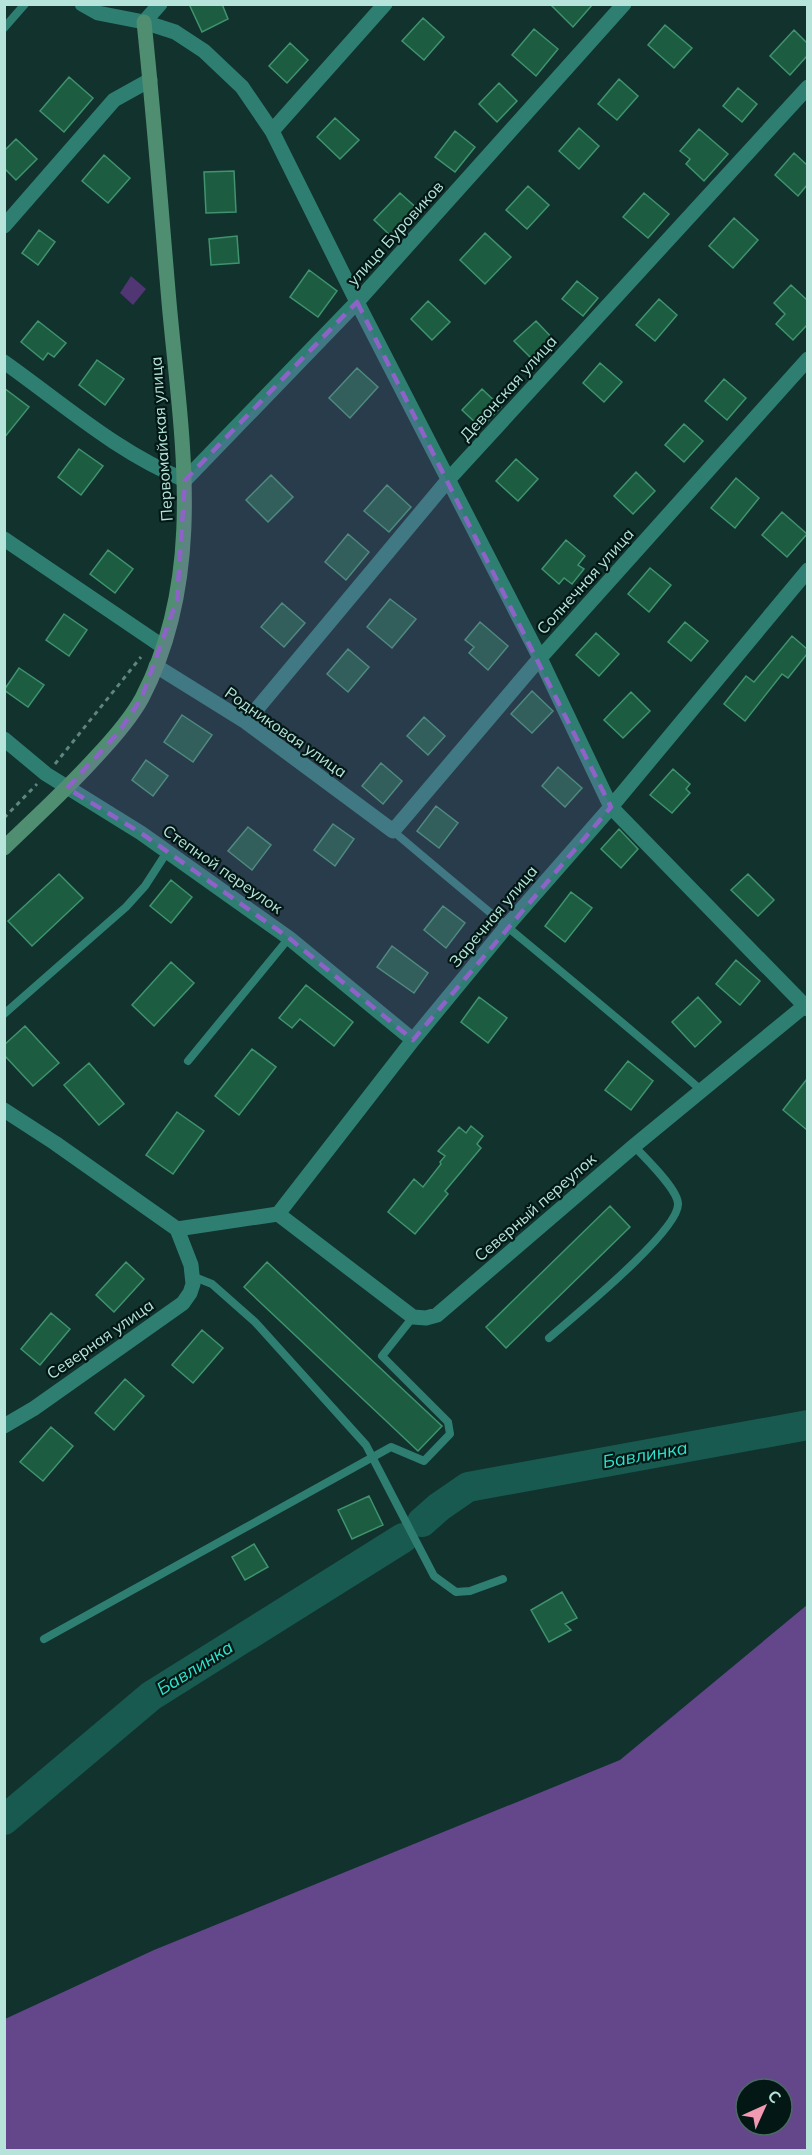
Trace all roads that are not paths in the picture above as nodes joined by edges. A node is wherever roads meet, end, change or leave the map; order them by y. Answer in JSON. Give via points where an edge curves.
{"nodes":[{"id":1,"x":25,"y":4,"type":"edge"},
{"id":2,"x":82,"y":4,"type":"edge"},
{"id":3,"x":145,"y":4,"type":"edge"},
{"id":4,"x":160,"y":4,"type":"edge"},
{"id":5,"x":386,"y":4,"type":"edge"},
{"id":6,"x":624,"y":4,"type":"edge"},
{"id":7,"x":144,"y":22,"type":"junction"},
{"id":8,"x":4,"y":27,"type":"edge"},
{"id":9,"x":150,"y":80,"type":"junction"},
{"id":10,"x":807,"y":87,"type":"edge"},
{"id":11,"x":272,"y":130,"type":"junction"},
{"id":12,"x":4,"y":226,"type":"edge"},
{"id":13,"x":357,"y":302,"type":"junction"},
{"id":14,"x":807,"y":359,"type":"edge"},
{"id":15,"x":4,"y":362,"type":"edge"},
{"id":16,"x":185,"y":480,"type":"junction"},
{"id":17,"x":448,"y":480,"type":"junction"},
{"id":18,"x":4,"y":539,"type":"edge"},
{"id":19,"x":807,"y":570,"type":"edge"},
{"id":20,"x":158,"y":643,"type":"junction"},
{"id":21,"x":540,"y":658,"type":"junction"},
{"id":22,"x":156,"y":666,"type":"junction"},
{"id":23,"x":246,"y":722,"type":"junction"},
{"id":24,"x":4,"y":739,"type":"edge"},
{"id":25,"x":67,"y":788,"type":"junction"},
{"id":26,"x":611,"y":807,"type":"junction"},
{"id":27,"x":393,"y":831,"type":"junction"},
{"id":28,"x":4,"y":848,"type":"edge"},
{"id":29,"x":167,"y":852,"type":"junction"},
{"id":30,"x":506,"y":927,"type":"junction"},
{"id":31,"x":289,"y":938,"type":"junction"},
{"id":32,"x":807,"y":1006,"type":"edge"},
{"id":33,"x":4,"y":1014,"type":"edge"},
{"id":34,"x":413,"y":1040,"type":"junction"},
{"id":35,"x":189,"y":1061,"type":"dead end"},
{"id":36,"x":701,"y":1090,"type":"junction"},
{"id":37,"x":4,"y":1110,"type":"edge"},
{"id":38,"x":634,"y":1146,"type":"junction"},
{"id":39,"x":278,"y":1214,"type":"junction"},
{"id":40,"x":177,"y":1229,"type":"junction"},
{"id":41,"x":191,"y":1271,"type":"junction"},
{"id":42,"x":413,"y":1317,"type":"junction"},
{"id":43,"x":549,"y":1338,"type":"dead end"},
{"id":44,"x":4,"y":1426,"type":"edge"},
{"id":45,"x":374,"y":1458,"type":"junction"},
{"id":46,"x":503,"y":1579,"type":"dead end"},
{"id":47,"x":44,"y":1639,"type":"dead end"}],
"edges":[{"from":1,"to":8,"type":"lane"},
{"from":2,"to":7,"type":"street","via":[[98,13]]},
{"from":3,"to":7,"type":"street","name":"Первомайская улица"},
{"from":4,"to":7,"type":"street"},
{"from":5,"to":11,"type":"street"},
{"from":6,"to":13,"type":"street","name":"улица Буровиков"},
{"from":7,"to":9,"type":"street","name":"Первомайская улица"},
{"from":7,"to":11,"type":"street","via":[[175,32],[204,51],[242,87]]},
{"from":9,"to":12,"type":"street","via":[[114,100]]},
{"from":9,"to":16,"type":"street","name":"Первомайская улица"},
{"from":10,"to":17,"type":"street","name":"Девонская улица"},
{"from":11,"to":13,"type":"street"},
{"from":13,"to":16,"type":"street","name":"улица Буровиков"},
{"from":13,"to":17,"type":"street"},
{"from":14,"to":21,"type":"street","name":"Солнечная улица"},
{"from":15,"to":16,"type":"street","via":[[125,449]]},
{"from":16,"to":20,"type":"street","name":"Первомайская улица","via":[[183,558],[177,600]]},
{"from":17,"to":21,"type":"street"},
{"from":17,"to":23,"type":"street","name":"Девонская улица"},
{"from":18,"to":20,"type":"street"},
{"from":19,"to":26,"type":"street","name":"Заречная улица"},
{"from":20,"to":22,"type":"street","name":"Первомайская улица"},
{"from":21,"to":26,"type":"street"},
{"from":21,"to":27,"type":"street","name":"Солнечная улица"},
{"from":22,"to":23,"type":"street","name":"Родниковая улица"},
{"from":22,"to":25,"type":"street","name":"Первомайская улица","via":[[141,699],[118,733]]},
{"from":23,"to":27,"type":"street","name":"Родниковая улица"},
{"from":24,"to":25,"type":"street","name":"Степной переулок"},
{"from":25,"to":28,"type":"street","name":"Первомайская улица"},
{"from":25,"to":29,"type":"street","name":"Степной переулок"},
{"from":26,"to":30,"type":"street","name":"Заречная улица"},
{"from":26,"to":32,"type":"street"},
{"from":27,"to":30,"type":"lane"},
{"from":29,"to":31,"type":"street","name":"Степной переулок"},
{"from":29,"to":33,"type":"lane","via":[[126,907]]},
{"from":30,"to":34,"type":"street","name":"Заречная улица"},
{"from":30,"to":36,"type":"lane"},
{"from":31,"to":34,"type":"street","name":"Степной переулок"},
{"from":31,"to":35,"type":"lane"},
{"from":32,"to":36,"type":"street","name":"Северный переулок"},
{"from":34,"to":39,"type":"street","name":"Заречная улица"},
{"from":36,"to":38,"type":"street","name":"Северный переулок"},
{"from":37,"to":40,"type":"street"},
{"from":38,"to":42,"type":"street","name":"Северный переулок","via":[[437,1315]]},
{"from":38,"to":43,"type":"lane","via":[[675,1192],[675,1216],[643,1253]]},
{"from":39,"to":40,"type":"street"},
{"from":39,"to":42,"type":"street"},
{"from":40,"to":41,"type":"street"},
{"from":41,"to":44,"type":"street","name":"Северная улица","via":[[193,1284],[183,1303]]},
{"from":41,"to":45,"type":"lane","via":[[255,1322]]},
{"from":42,"to":45,"type":"lane","via":[[382,1356],[448,1422],[450,1434],[424,1461],[391,1447]]},
{"from":45,"to":46,"type":"lane","via":[[434,1576],[456,1592]]},
{"from":45,"to":47,"type":"lane"}]}
